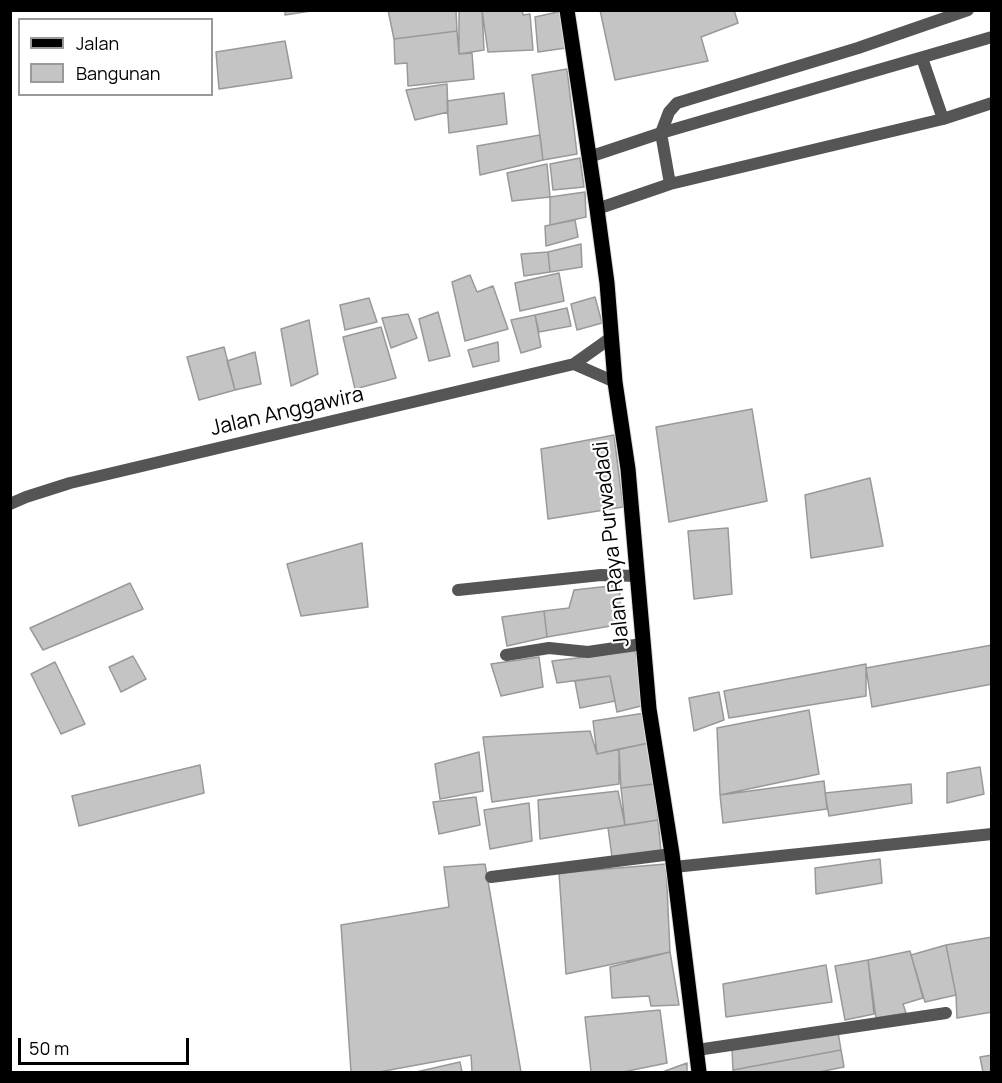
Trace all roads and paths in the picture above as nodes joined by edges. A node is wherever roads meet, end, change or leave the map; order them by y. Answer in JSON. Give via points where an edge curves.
{"nodes":[{"id":1,"x":567,"y":10,"type":"edge"},
{"id":2,"x":968,"y":10,"type":"edge"},
{"id":3,"x":992,"y":36,"type":"edge"},
{"id":4,"x":922,"y":58,"type":"junction"},
{"id":5,"x":992,"y":103,"type":"edge"},
{"id":6,"x":943,"y":119,"type":"junction"},
{"id":7,"x":662,"y":133,"type":"junction"},
{"id":8,"x":589,"y":157,"type":"junction"},
{"id":9,"x":670,"y":184,"type":"junction"},
{"id":10,"x":597,"y":208,"type":"junction"},
{"id":11,"x":612,"y":337,"type":"junction"},
{"id":12,"x":574,"y":364,"type":"junction"},
{"id":13,"x":615,"y":382,"type":"junction"},
{"id":14,"x":10,"y":504,"type":"edge"},
{"id":15,"x":636,"y":576,"type":"junction"},
{"id":16,"x":458,"y":590,"type":"dead end"},
{"id":17,"x":642,"y":644,"type":"junction"},
{"id":18,"x":506,"y":655,"type":"dead end"},
{"id":19,"x":992,"y":834,"type":"edge"},
{"id":20,"x":673,"y":860,"type":"junction"},
{"id":21,"x":491,"y":877,"type":"dead end"},
{"id":22,"x":946,"y":1013,"type":"dead end"},
{"id":23,"x":697,"y":1050,"type":"junction"},
{"id":24,"x":699,"y":1072,"type":"edge"}],
"edges":[{"from":1,"to":8,"type":"main road","name":"Jalan Raya Purwadadi"},
{"from":2,"to":7,"type":"street","via":[[677,104],[669,112]]},
{"from":3,"to":4,"type":"street"},
{"from":4,"to":6,"type":"street"},
{"from":4,"to":7,"type":"street"},
{"from":5,"to":6,"type":"street"},
{"from":6,"to":9,"type":"street"},
{"from":7,"to":8,"type":"street"},
{"from":7,"to":9,"type":"street"},
{"from":8,"to":10,"type":"main road","name":"Jalan Raya Purwadadi"},
{"from":9,"to":10,"type":"street"},
{"from":10,"to":11,"type":"main road","name":"Jalan Raya Purwadadi"},
{"from":11,"to":12,"type":"street","name":"Jalan Anggawira"},
{"from":11,"to":13,"type":"main road","name":"Jalan Raya Purwadadi"},
{"from":12,"to":13,"type":"street"},
{"from":12,"to":14,"type":"street","name":"Jalan Anggawira","via":[[70,483]]},
{"from":13,"to":15,"type":"main road","name":"Jalan Raya Purwadadi"},
{"from":15,"to":16,"type":"street","via":[[601,575]]},
{"from":15,"to":17,"type":"main road","name":"Jalan Raya Purwadadi"},
{"from":17,"to":18,"type":"street","via":[[588,652],[549,648]]},
{"from":17,"to":20,"type":"main road","name":"Jalan Raya Purwadadi"},
{"from":19,"to":20,"type":"street"},
{"from":20,"to":21,"type":"street"},
{"from":20,"to":23,"type":"main road","name":"Jalan Raya Purwadadi"},
{"from":22,"to":23,"type":"street"},
{"from":23,"to":24,"type":"main road","name":"Jalan Raya Purwadadi"}]}
